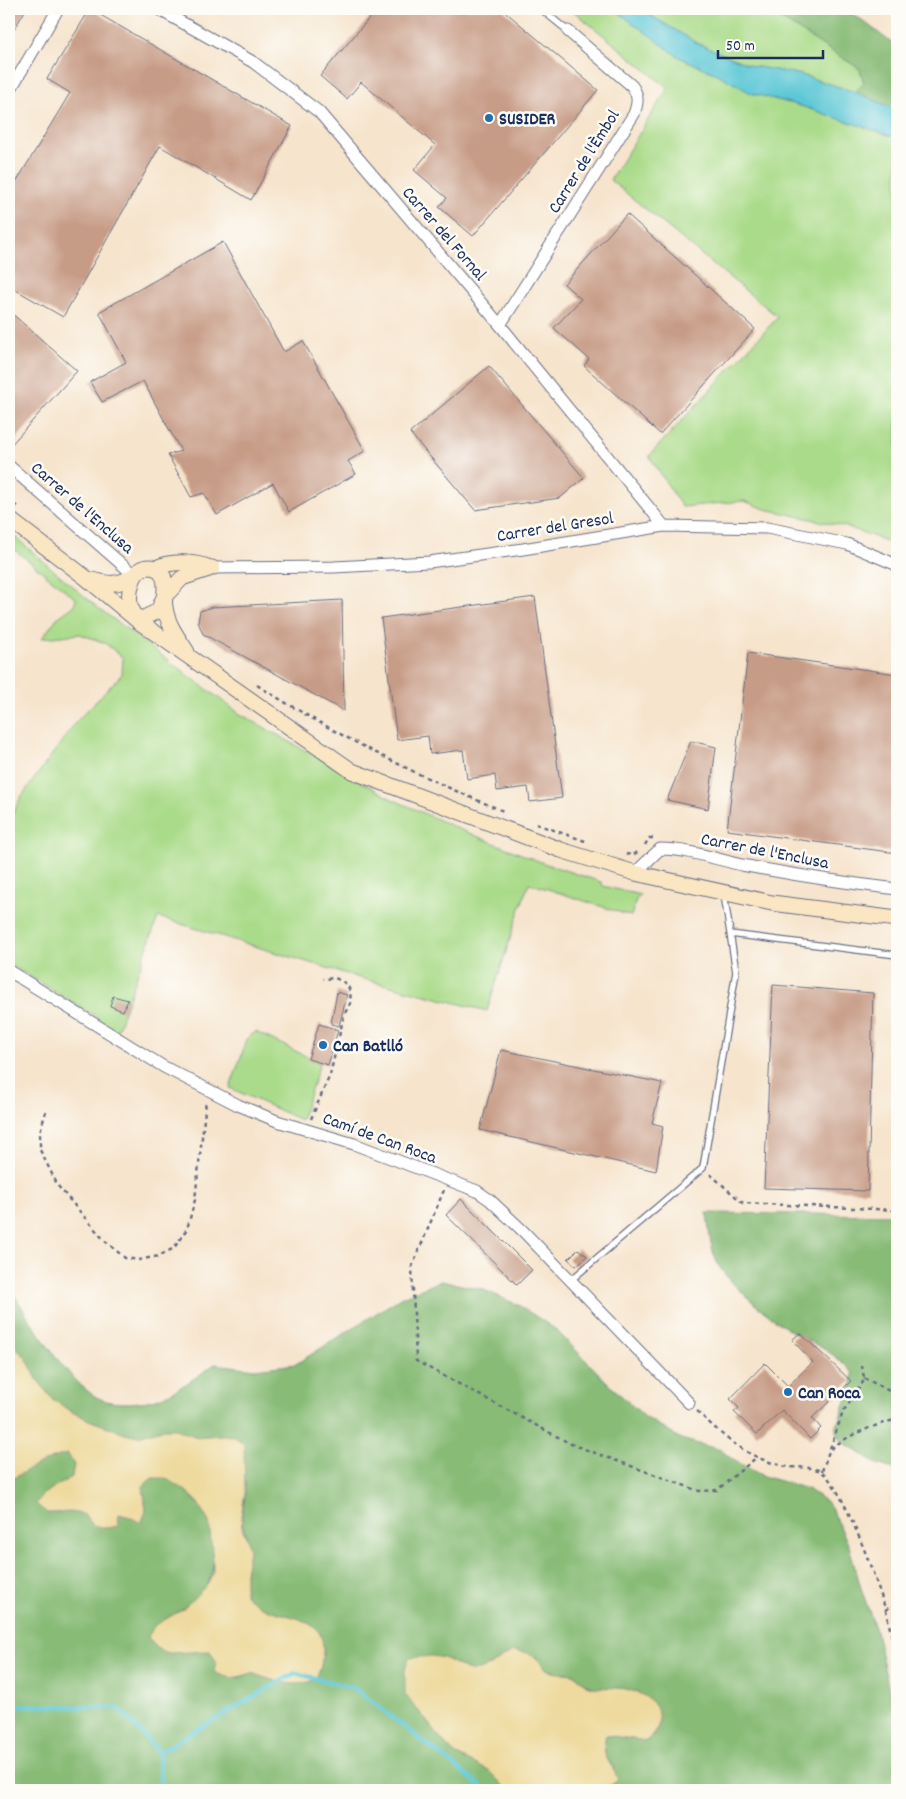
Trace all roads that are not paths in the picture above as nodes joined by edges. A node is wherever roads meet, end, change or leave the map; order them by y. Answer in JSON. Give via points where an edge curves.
{"nodes":[{"id":1,"x":58,"y":9,"type":"edge"},
{"id":2,"x":158,"y":9,"type":"edge"},
{"id":3,"x":541,"y":9,"type":"edge"},
{"id":4,"x":568,"y":31,"type":"joint"},
{"id":5,"x":9,"y":92,"type":"edge"},
{"id":6,"x":500,"y":325,"type":"junction"},
{"id":7,"x":9,"y":466,"type":"edge"},
{"id":8,"x":9,"y":519,"type":"edge"},
{"id":9,"x":664,"y":526,"type":"junction"},
{"id":10,"x":897,"y":565,"type":"edge"},
{"id":11,"x":156,"y":568,"type":"junction"},
{"id":12,"x":212,"y":568,"type":"junction"},
{"id":13,"x":134,"y":575,"type":"junction"},
{"id":14,"x":85,"y":578,"type":"junction"},
{"id":15,"x":164,"y":597,"type":"junction"},
{"id":16,"x":138,"y":621,"type":"junction"},
{"id":17,"x":191,"y":659,"type":"junction"},
{"id":18,"x":635,"y":873,"type":"junction"},
{"id":19,"x":897,"y":889,"type":"edge"},
{"id":20,"x":723,"y":892,"type":"junction"},
{"id":21,"x":897,"y":919,"type":"edge"},
{"id":22,"x":730,"y":934,"type":"junction"},
{"id":23,"x":897,"y":955,"type":"edge"},
{"id":24,"x":9,"y":971,"type":"edge"},
{"id":25,"x":572,"y":1280,"type":"junction"},
{"id":26,"x":689,"y":1403,"type":"road end"}],
"edges":[{"from":1,"to":5,"type":"street"},
{"from":2,"to":6,"type":"street","name":"Carrer del Fornal","via":[[253,62],[319,112]]},
{"from":3,"to":4,"type":"lane"},
{"from":4,"to":6,"type":"street","name":"Carrer de l'Èmbol","via":[[632,86],[638,103]]},
{"from":6,"to":9,"type":"street","name":"Carrer del Fornal"},
{"from":7,"to":13,"type":"street","name":"Carrer de l'Enclusa"},
{"from":8,"to":14,"type":"street"},
{"from":9,"to":10,"type":"street","name":"Carrer del Gresol","via":[[767,528],[847,544]]},
{"from":9,"to":12,"type":"street","name":"Carrer del Gresol","via":[[429,562]]},
{"from":11,"to":12,"type":"street","via":[[164,564],[188,563]]},
{"from":11,"to":13,"type":"street","via":[[146,567]]},
{"from":11,"to":15,"type":"street","via":[[164,578]]},
{"from":12,"to":15,"type":"street","via":[[182,578]]},
{"from":13,"to":14,"type":"street","via":[[117,584]]},
{"from":13,"to":16,"type":"street","via":[[130,601]]},
{"from":14,"to":16,"type":"street"},
{"from":15,"to":16,"type":"street","via":[[158,611]]},
{"from":15,"to":17,"type":"street","via":[[168,618]]},
{"from":16,"to":17,"type":"street"},
{"from":17,"to":18,"type":"street","via":[[352,771],[561,850]]},
{"from":18,"to":19,"type":"street","name":"Carrer de l'Enclusa","via":[[660,849],[675,849],[812,878]]},
{"from":18,"to":20,"type":"street"},
{"from":20,"to":21,"type":"street","via":[[772,903]]},
{"from":20,"to":22,"type":"lane"},
{"from":22,"to":23,"type":"lane"},
{"from":22,"to":25,"type":"lane","via":[[736,972],[703,1168]]},
{"from":24,"to":25,"type":"street","name":"Camí de Can Roca","via":[[150,1059],[212,1092],[258,1113],[354,1144],[476,1190]]},
{"from":25,"to":26,"type":"street","name":"Camí de Can Roca"}]}
